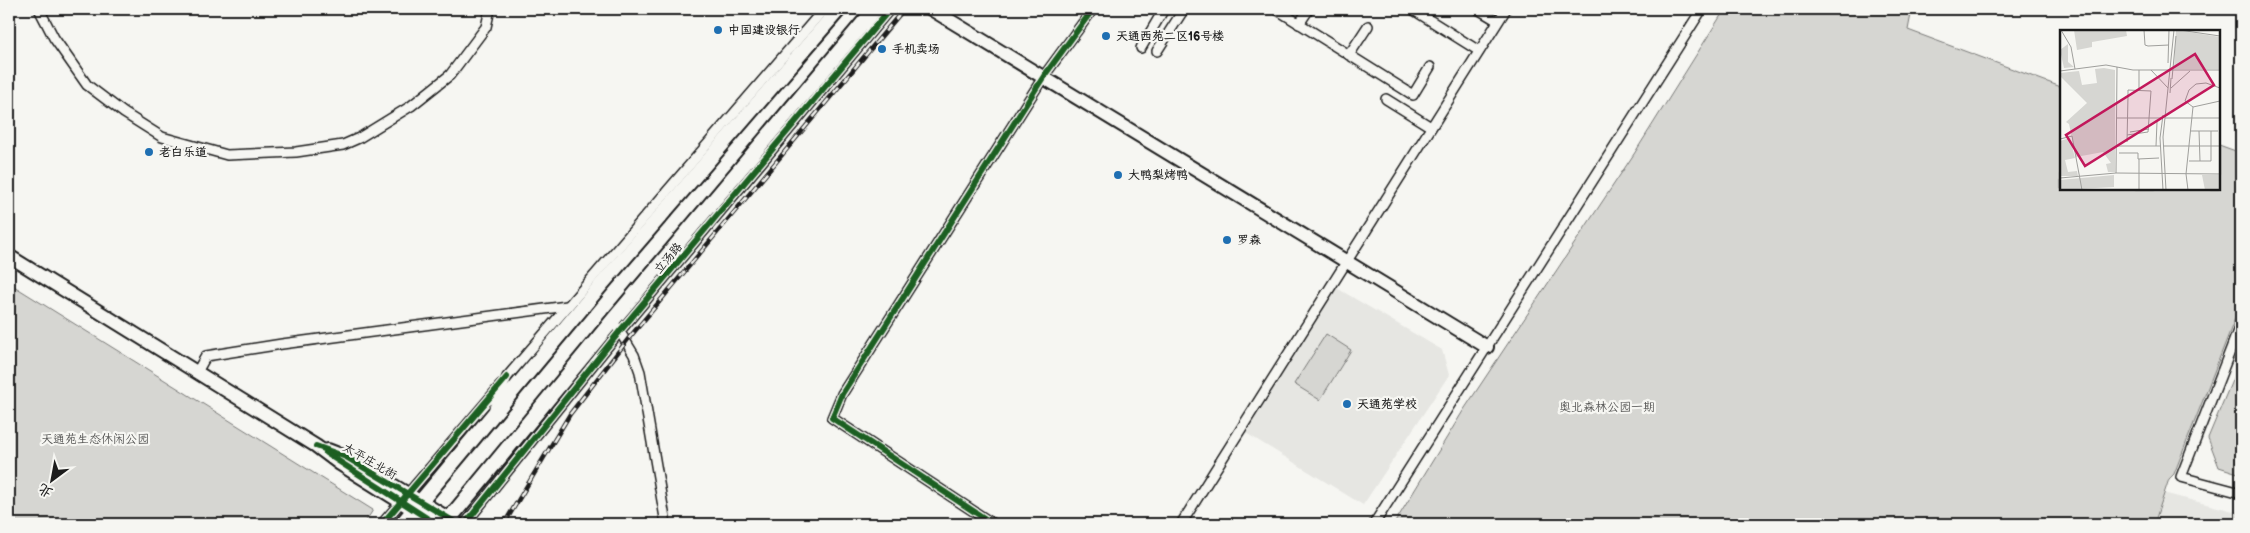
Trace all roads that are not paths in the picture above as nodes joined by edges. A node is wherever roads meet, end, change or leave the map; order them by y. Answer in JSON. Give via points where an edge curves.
{"nodes":[{"id":1,"x":39,"y":9,"type":"edge"},
{"id":2,"x":490,"y":9,"type":"edge"},
{"id":3,"x":824,"y":9,"type":"edge"},
{"id":4,"x":839,"y":9,"type":"edge"},
{"id":5,"x":875,"y":9,"type":"edge"},
{"id":6,"x":890,"y":9,"type":"edge"},
{"id":7,"x":931,"y":9,"type":"edge"},
{"id":8,"x":1164,"y":9,"type":"edge"},
{"id":9,"x":1184,"y":9,"type":"edge"},
{"id":10,"x":1276,"y":9,"type":"edge"},
{"id":11,"x":1309,"y":9,"type":"edge"},
{"id":12,"x":1412,"y":9,"type":"edge"},
{"id":13,"x":1478,"y":9,"type":"edge"},
{"id":14,"x":1506,"y":9,"type":"edge"},
{"id":15,"x":1702,"y":9,"type":"edge"},
{"id":16,"x":1090,"y":10,"type":"edge"},
{"id":17,"x":1498,"y":21,"type":"junction"},
{"id":18,"x":1300,"y":24,"type":"junction"},
{"id":19,"x":1368,"y":26,"type":"dead end"},
{"id":20,"x":1141,"y":48,"type":"dead end"},
{"id":21,"x":1157,"y":51,"type":"dead end"},
{"id":22,"x":1479,"y":51,"type":"junction"},
{"id":23,"x":1349,"y":55,"type":"junction"},
{"id":24,"x":1430,"y":67,"type":"dead end"},
{"id":25,"x":1044,"y":76,"type":"junction"},
{"id":26,"x":1386,"y":99,"type":"dead end"},
{"id":27,"x":1431,"y":127,"type":"junction"},
{"id":28,"x":9,"y":256,"type":"edge"},
{"id":29,"x":1346,"y":260,"type":"junction"},
{"id":30,"x":568,"y":306,"type":"junction"},
{"id":31,"x":2241,"y":323,"type":"edge"},
{"id":32,"x":616,"y":326,"type":"junction"},
{"id":33,"x":1488,"y":347,"type":"junction"},
{"id":34,"x":197,"y":372,"type":"junction"},
{"id":35,"x":507,"y":378,"type":"junction"},
{"id":36,"x":488,"y":422,"type":"junction"},
{"id":37,"x":2241,"y":493,"type":"edge"},
{"id":38,"x":402,"y":498,"type":"junction"},
{"id":39,"x":416,"y":506,"type":"junction"},
{"id":40,"x":451,"y":523,"type":"edge"},
{"id":41,"x":988,"y":523,"type":"edge"},
{"id":42,"x":382,"y":524,"type":"edge"},
{"id":43,"x":402,"y":524,"type":"edge"},
{"id":44,"x":436,"y":524,"type":"edge"},
{"id":45,"x":465,"y":524,"type":"edge"},
{"id":46,"x":666,"y":524,"type":"edge"},
{"id":47,"x":1181,"y":524,"type":"edge"},
{"id":48,"x":1374,"y":524,"type":"edge"}],
"edges":[{"from":1,"to":2,"type":"street","via":[[54,38],[87,85],[124,114],[162,137],[227,154],[296,152],[343,145],[359,138],[411,106],[450,75],[486,27]]},
{"from":3,"to":30,"type":"street"},
{"from":4,"to":36,"type":"main road","via":[[601,285]]},
{"from":5,"to":32,"type":"main road","name":"立汤路"},
{"from":6,"to":32,"type":"street","name":"立汤路"},
{"from":7,"to":25,"type":"street"},
{"from":8,"to":20,"type":"street"},
{"from":9,"to":21,"type":"street"},
{"from":10,"to":18,"type":"street"},
{"from":11,"to":18,"type":"street"},
{"from":12,"to":22,"type":"street"},
{"from":13,"to":17,"type":"street"},
{"from":14,"to":17,"type":"street"},
{"from":15,"to":33,"type":"street"},
{"from":16,"to":25,"type":"street"},
{"from":17,"to":22,"type":"street"},
{"from":18,"to":23,"type":"street"},
{"from":19,"to":23,"type":"street"},
{"from":22,"to":27,"type":"street"},
{"from":23,"to":24,"type":"street","via":[[1413,95]]},
{"from":25,"to":29,"type":"street"},
{"from":25,"to":41,"type":"street","via":[[842,394],[832,418]]},
{"from":26,"to":27,"type":"street"},
{"from":27,"to":29,"type":"street"},
{"from":28,"to":34,"type":"street","name":"太平庄北街"},
{"from":29,"to":33,"type":"street"},
{"from":29,"to":47,"type":"street"},
{"from":30,"to":34,"type":"street","via":[[206,356]]},
{"from":30,"to":35,"type":"street"},
{"from":31,"to":37,"type":"street","via":[[2181,477]]},
{"from":32,"to":40,"type":"main road","name":"立汤路"},
{"from":32,"to":45,"type":"street","name":"立汤路"},
{"from":32,"to":46,"type":"street","via":[[634,355],[640,372]]},
{"from":33,"to":48,"type":"street"},
{"from":34,"to":38,"type":"street","name":"太平庄北街","via":[[340,464]]},
{"from":35,"to":36,"type":"street"},
{"from":35,"to":38,"type":"street"},
{"from":36,"to":39,"type":"main road"},
{"from":38,"to":39,"type":"street","name":"太平庄北街"},
{"from":38,"to":42,"type":"street"},
{"from":39,"to":40,"type":"street","name":"太平庄北街"},
{"from":39,"to":43,"type":"main road"},
{"from":39,"to":44,"type":"street","name":"太平庄北街"}]}
